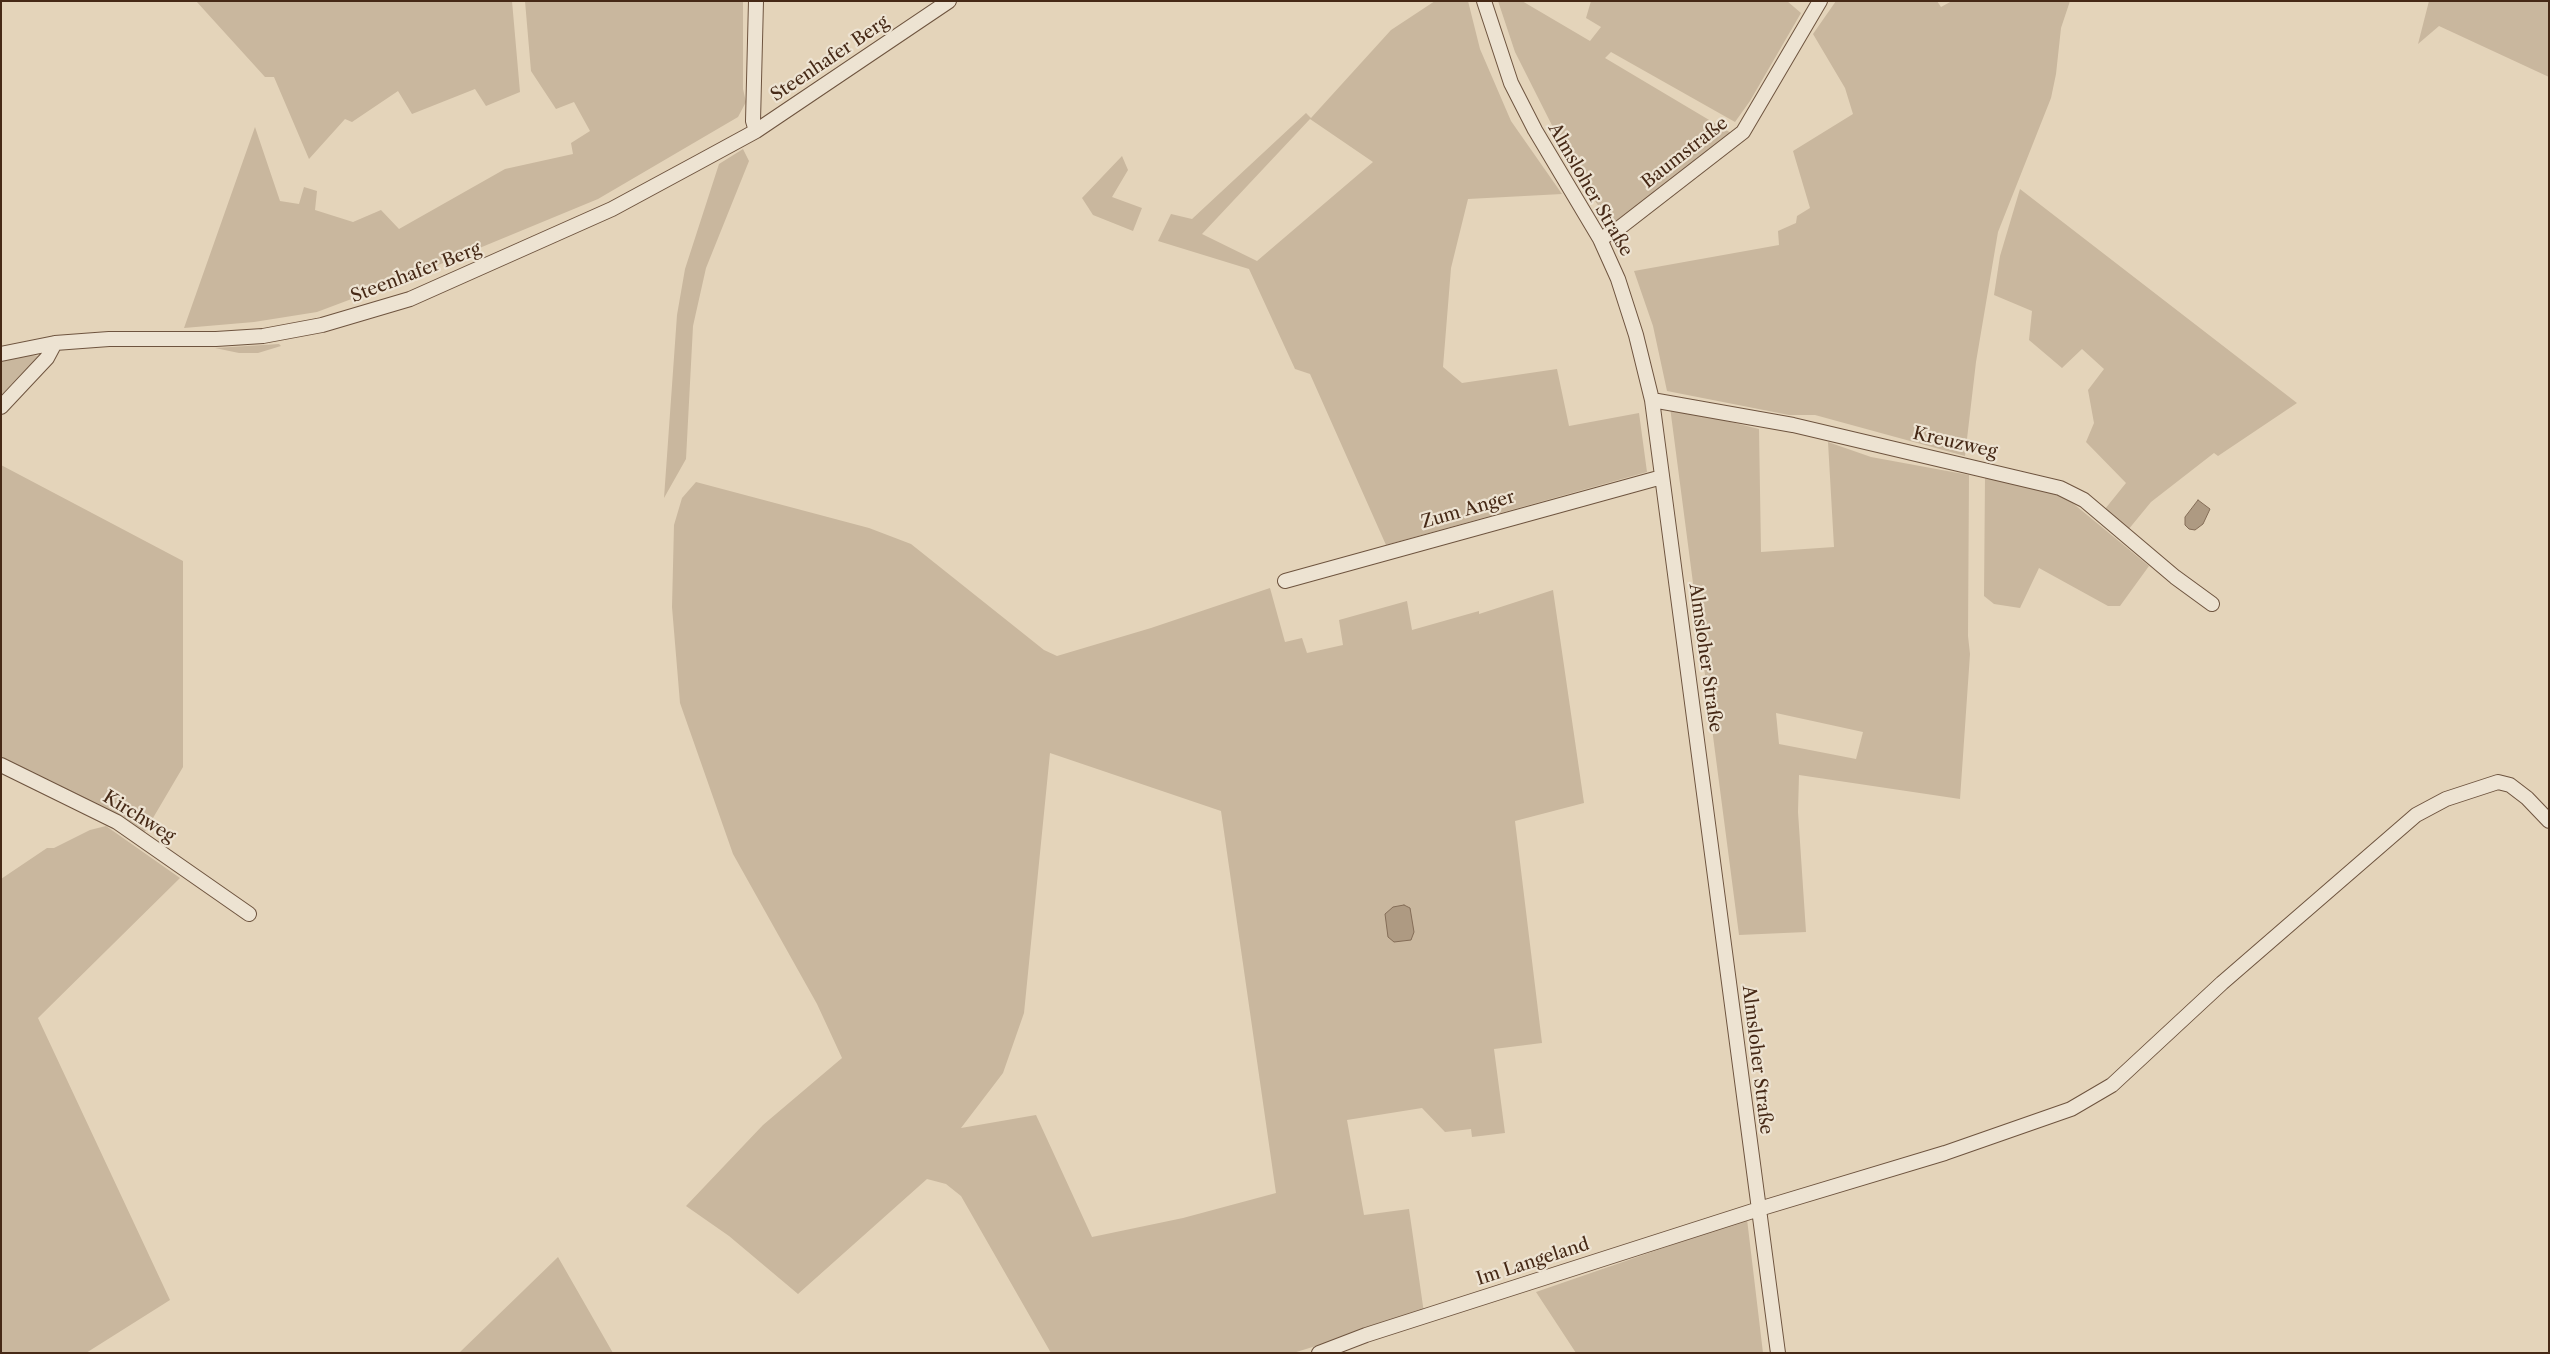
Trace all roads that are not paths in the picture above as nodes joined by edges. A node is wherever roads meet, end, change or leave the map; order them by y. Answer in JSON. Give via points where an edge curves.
{"nodes":[{"id":1,"x":756,"y":1,"type":"edge"},
{"id":2,"x":949,"y":1,"type":"edge"},
{"id":3,"x":1484,"y":1,"type":"edge"},
{"id":4,"x":1820,"y":1,"type":"edge"},
{"id":5,"x":756,"y":131,"type":"junction"},
{"id":6,"x":1600,"y":239,"type":"junction"},
{"id":7,"x":55,"y":343,"type":"junction"},
{"id":8,"x":1,"y":354,"type":"edge"},
{"id":9,"x":1652,"y":400,"type":"junction"},
{"id":10,"x":1,"y":407,"type":"edge"},
{"id":11,"x":1662,"y":477,"type":"junction"},
{"id":12,"x":1285,"y":581,"type":"dead end"},
{"id":13,"x":2212,"y":604,"type":"dead end"},
{"id":14,"x":1,"y":765,"type":"edge"},
{"id":15,"x":2549,"y":822,"type":"edge"},
{"id":16,"x":249,"y":914,"type":"dead end"},
{"id":17,"x":1759,"y":1209,"type":"junction"},
{"id":18,"x":1319,"y":1353,"type":"edge"},
{"id":19,"x":1778,"y":1353,"type":"edge"}],
"edges":[{"from":1,"to":5,"type":"street","name":"Steenhafer Berg","via":[[753,121]]},
{"from":2,"to":5,"type":"street","name":"Steenhafer Berg"},
{"from":3,"to":6,"type":"street","name":"Almsloher Straße","via":[[1511,83]]},
{"from":4,"to":6,"type":"street","name":"Baumstraße","via":[[1743,132]]},
{"from":5,"to":7,"type":"street","name":"Steenhafer Berg","via":[[565,231],[410,299],[362,315],[263,336]]},
{"from":6,"to":9,"type":"street","name":"Almsloher Straße","via":[[1618,279]]},
{"from":7,"to":8,"type":"street","name":"Steenhafer Berg"},
{"from":7,"to":10,"type":"street","via":[[47,358]]},
{"from":9,"to":11,"type":"street","name":"Almsloher Straße"},
{"from":9,"to":13,"type":"street","name":"Kreuzweg","via":[[1793,424],[2060,488],[2084,500]]},
{"from":11,"to":12,"type":"street","name":"Zum Anger"},
{"from":11,"to":17,"type":"street","name":"Almsloher Straße"},
{"from":14,"to":16,"type":"street","name":"Kirchweg","via":[[117,822]]},
{"from":15,"to":17,"type":"street","name":"Im Langeland","via":[[2527,798],[2510,785],[2498,782],[2446,799],[2416,815],[2222,983],[2112,1084],[2071,1109],[1945,1153]]},
{"from":17,"to":18,"type":"street","name":"Im Langeland"},
{"from":17,"to":19,"type":"street","name":"Almsloher Straße"}]}
